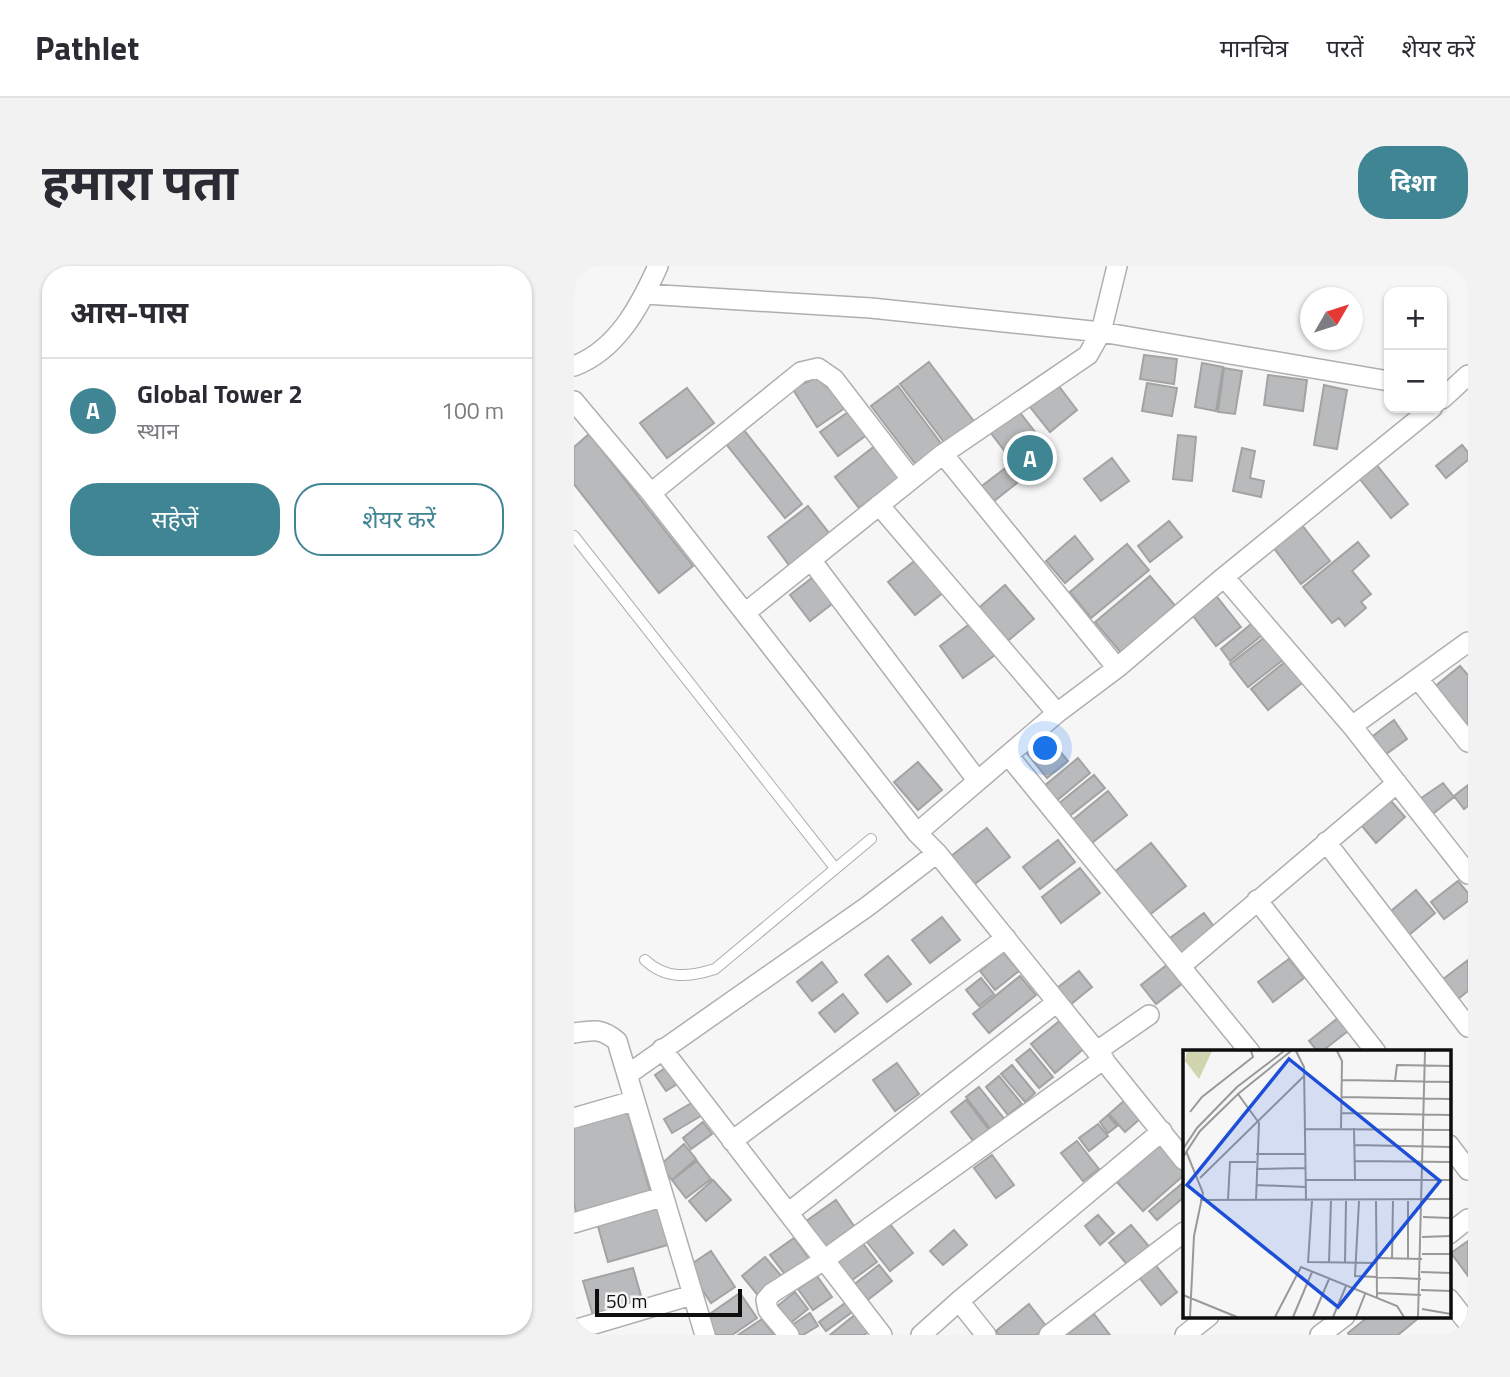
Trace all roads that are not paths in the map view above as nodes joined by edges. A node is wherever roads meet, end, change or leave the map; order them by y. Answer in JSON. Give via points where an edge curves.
{"nodes":[{"id":1,"x":658,"y":266,"type":"edge"},
{"id":2,"x":1117,"y":266,"type":"edge"},
{"id":3,"x":645,"y":294,"type":"junction"},
{"id":4,"x":1101,"y":332,"type":"junction"},
{"id":5,"x":574,"y":366,"type":"edge"},
{"id":6,"x":1468,"y":375,"type":"edge"},
{"id":7,"x":1384,"y":380,"type":"edge"},
{"id":8,"x":1447,"y":391,"type":"edge"},
{"id":9,"x":574,"y":401,"type":"edge"},
{"id":10,"x":1426,"y":413,"type":"edge"},
{"id":11,"x":943,"y":454,"type":"junction"},
{"id":12,"x":911,"y":479,"type":"junction"},
{"id":13,"x":651,"y":493,"type":"junction"},
{"id":14,"x":879,"y":505,"type":"junction"},
{"id":15,"x":574,"y":536,"type":"edge"},
{"id":16,"x":811,"y":560,"type":"junction"},
{"id":17,"x":1224,"y":577,"type":"junction"},
{"id":18,"x":745,"y":613,"type":"junction"},
{"id":19,"x":1468,"y":642,"type":"edge"},
{"id":20,"x":1117,"y":668,"type":"junction"},
{"id":21,"x":1419,"y":680,"type":"junction"},
{"id":22,"x":1057,"y":713,"type":"junction"},
{"id":23,"x":1352,"y":726,"type":"junction"},
{"id":24,"x":1468,"y":742,"type":"edge"},
{"id":25,"x":1008,"y":755,"type":"junction"},
{"id":26,"x":977,"y":780,"type":"junction"},
{"id":27,"x":1397,"y":783,"type":"junction"},
{"id":28,"x":917,"y":833,"type":"junction"},
{"id":29,"x":872,"y":839,"type":"dead end"},
{"id":30,"x":1326,"y":842,"type":"junction"},
{"id":31,"x":937,"y":853,"type":"junction"},
{"id":32,"x":835,"y":868,"type":"junction"},
{"id":33,"x":1468,"y":874,"type":"edge"},
{"id":34,"x":1257,"y":900,"type":"junction"},
{"id":35,"x":1006,"y":938,"type":"junction"},
{"id":36,"x":645,"y":960,"type":"dead end"},
{"id":37,"x":1181,"y":966,"type":"junction"},
{"id":38,"x":1057,"y":1002,"type":"junction"},
{"id":39,"x":1149,"y":1015,"type":"dead end"},
{"id":40,"x":1468,"y":1027,"type":"edge"},
{"id":41,"x":574,"y":1033,"type":"edge"},
{"id":42,"x":662,"y":1049,"type":"junction"},
{"id":43,"x":1248,"y":1050,"type":"edge"},
{"id":44,"x":1374,"y":1050,"type":"edge"},
{"id":45,"x":1101,"y":1055,"type":"junction"},
{"id":46,"x":627,"y":1075,"type":"junction"},
{"id":47,"x":633,"y":1101,"type":"junction"},
{"id":48,"x":574,"y":1118,"type":"edge"},
{"id":49,"x":1161,"y":1131,"type":"junction"},
{"id":50,"x":732,"y":1141,"type":"junction"},
{"id":51,"x":1450,"y":1146,"type":"edge"},
{"id":52,"x":1183,"y":1158,"type":"edge"},
{"id":53,"x":1468,"y":1170,"type":"edge"},
{"id":54,"x":662,"y":1197,"type":"junction"},
{"id":55,"x":788,"y":1213,"type":"junction"},
{"id":56,"x":1468,"y":1219,"type":"edge"},
{"id":57,"x":574,"y":1223,"type":"edge"},
{"id":58,"x":1450,"y":1233,"type":"edge"},
{"id":59,"x":1183,"y":1234,"type":"edge"},
{"id":60,"x":824,"y":1260,"type":"junction"},
{"id":61,"x":692,"y":1296,"type":"junction"},
{"id":62,"x":1450,"y":1300,"type":"edge"},
{"id":63,"x":959,"y":1301,"type":"junction"},
{"id":64,"x":1206,"y":1318,"type":"edge"},
{"id":65,"x":1342,"y":1318,"type":"edge"},
{"id":66,"x":1468,"y":1323,"type":"edge"},
{"id":67,"x":1325,"y":1329,"type":"edge"},
{"id":68,"x":574,"y":1330,"type":"edge"},
{"id":69,"x":705,"y":1335,"type":"edge"},
{"id":70,"x":789,"y":1335,"type":"edge"},
{"id":71,"x":882,"y":1335,"type":"edge"},
{"id":72,"x":921,"y":1335,"type":"edge"},
{"id":73,"x":986,"y":1335,"type":"edge"},
{"id":74,"x":1049,"y":1335,"type":"edge"},
{"id":75,"x":1185,"y":1335,"type":"edge"}],
"edges":[{"from":1,"to":3,"type":"street"},
{"from":2,"to":4,"type":"street"},
{"from":3,"to":4,"type":"street","via":[[871,309]]},
{"from":3,"to":5,"type":"street","via":[[617,336],[593,359]]},
{"from":4,"to":7,"type":"street"},
{"from":4,"to":11,"type":"street","via":[[1088,355]]},
{"from":6,"to":8,"type":"street"},
{"from":9,"to":13,"type":"street"},
{"from":10,"to":17,"type":"street"},
{"from":11,"to":12,"type":"street"},
{"from":11,"to":20,"type":"street"},
{"from":12,"to":13,"type":"street","via":[[834,379],[818,368],[801,372]]},
{"from":12,"to":14,"type":"street"},
{"from":13,"to":18,"type":"street"},
{"from":14,"to":16,"type":"street"},
{"from":14,"to":22,"type":"street"},
{"from":15,"to":32,"type":"lane"},
{"from":16,"to":18,"type":"street"},
{"from":16,"to":26,"type":"street"},
{"from":17,"to":20,"type":"street"},
{"from":17,"to":23,"type":"street"},
{"from":18,"to":28,"type":"street"},
{"from":19,"to":21,"type":"street"},
{"from":20,"to":22,"type":"street"},
{"from":21,"to":23,"type":"street"},
{"from":21,"to":24,"type":"street"},
{"from":22,"to":25,"type":"street"},
{"from":23,"to":27,"type":"street"},
{"from":25,"to":26,"type":"street"},
{"from":25,"to":37,"type":"street"},
{"from":26,"to":28,"type":"street"},
{"from":27,"to":30,"type":"street"},
{"from":27,"to":33,"type":"street"},
{"from":28,"to":31,"type":"street"},
{"from":29,"to":32,"type":"lane"},
{"from":30,"to":34,"type":"street"},
{"from":30,"to":40,"type":"street"},
{"from":31,"to":35,"type":"street"},
{"from":31,"to":42,"type":"street"},
{"from":32,"to":36,"type":"lane","via":[[715,969],[669,975]]},
{"from":34,"to":37,"type":"street"},
{"from":34,"to":44,"type":"street"},
{"from":35,"to":38,"type":"street"},
{"from":35,"to":50,"type":"street"},
{"from":37,"to":43,"type":"street"},
{"from":38,"to":45,"type":"street"},
{"from":38,"to":55,"type":"street"},
{"from":39,"to":45,"type":"street"},
{"from":41,"to":46,"type":"street","via":[[595,1030],[617,1041]]},
{"from":42,"to":46,"type":"street"},
{"from":42,"to":50,"type":"street"},
{"from":45,"to":49,"type":"street"},
{"from":45,"to":60,"type":"street"},
{"from":46,"to":47,"type":"street"},
{"from":47,"to":48,"type":"street"},
{"from":47,"to":54,"type":"street"},
{"from":49,"to":52,"type":"street"},
{"from":49,"to":63,"type":"street"},
{"from":50,"to":55,"type":"street"},
{"from":51,"to":53,"type":"street"},
{"from":54,"to":57,"type":"street"},
{"from":54,"to":61,"type":"street"},
{"from":55,"to":60,"type":"street"},
{"from":56,"to":58,"type":"street"},
{"from":59,"to":74,"type":"street"},
{"from":60,"to":70,"type":"street","via":[[766,1300],[768,1310]]},
{"from":60,"to":71,"type":"street"},
{"from":61,"to":68,"type":"street"},
{"from":61,"to":69,"type":"street"},
{"from":62,"to":66,"type":"street"},
{"from":63,"to":72,"type":"street"},
{"from":63,"to":73,"type":"street"},
{"from":64,"to":75,"type":"street"},
{"from":65,"to":67,"type":"street"}]}
